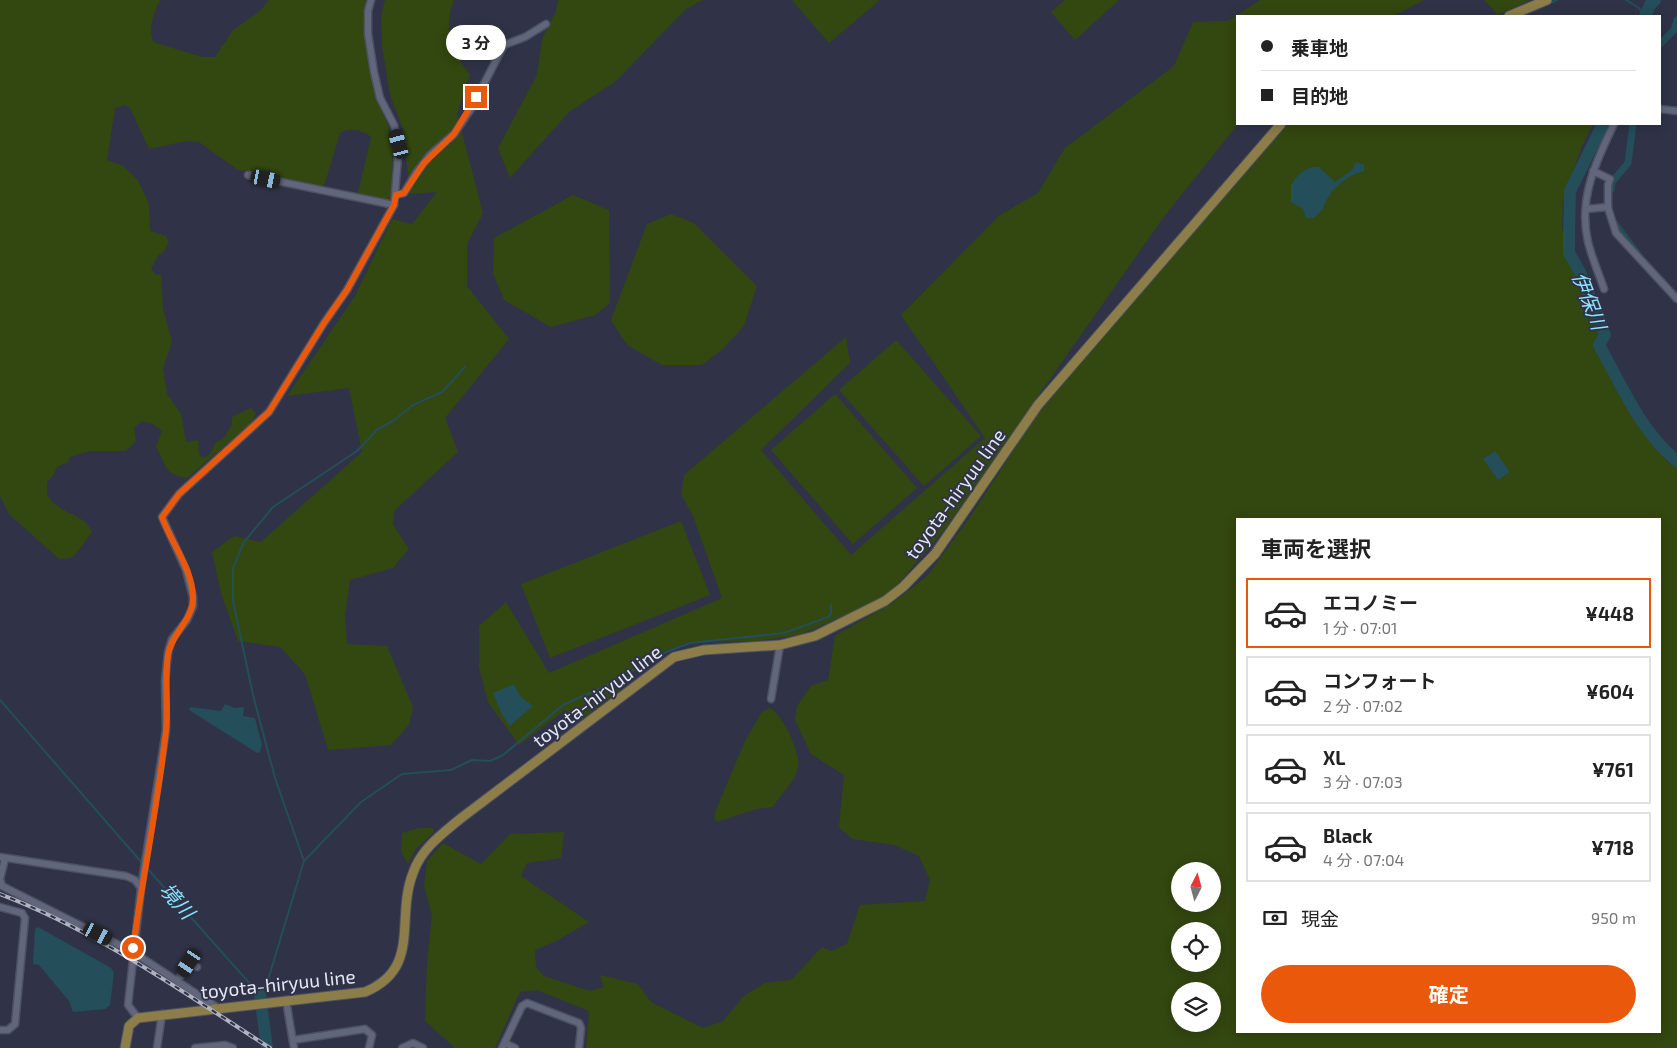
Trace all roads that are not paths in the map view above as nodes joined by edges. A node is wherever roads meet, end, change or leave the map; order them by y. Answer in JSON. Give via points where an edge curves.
{"nodes":[{"id":1,"x":371,"y":0,"type":"edge"},
{"id":2,"x":1547,"y":0,"type":"edge"},
{"id":3,"x":1511,"y":15,"type":"edge"},
{"id":4,"x":546,"y":24,"type":"dead end"},
{"id":5,"x":1661,"y":109,"type":"edge"},
{"id":6,"x":1677,"y":110,"type":"edge"},
{"id":7,"x":1280,"y":125,"type":"edge"},
{"id":8,"x":1614,"y":125,"type":"edge"},
{"id":9,"x":1593,"y":171,"type":"junction"},
{"id":10,"x":248,"y":175,"type":"dead end"},
{"id":11,"x":396,"y":195,"type":"junction"},
{"id":12,"x":394,"y":205,"type":"junction"},
{"id":13,"x":1608,"y":206,"type":"junction"},
{"id":14,"x":1586,"y":209,"type":"junction"},
{"id":15,"x":1604,"y":289,"type":"dead end"},
{"id":16,"x":1677,"y":299,"type":"edge"},
{"id":17,"x":780,"y":645,"type":"junction"},
{"id":18,"x":771,"y":699,"type":"dead end"},
{"id":19,"x":3,"y":858,"type":"edge"},
{"id":20,"x":141,"y":888,"type":"junction"},
{"id":21,"x":0,"y":907,"type":"edge"},
{"id":22,"x":133,"y":952,"type":"junction"},
{"id":23,"x":197,"y":967,"type":"dead end"},
{"id":24,"x":177,"y":981,"type":"junction"},
{"id":25,"x":286,"y":1000,"type":"junction"},
{"id":26,"x":218,"y":1008,"type":"junction"},
{"id":27,"x":162,"y":1014,"type":"junction"},
{"id":28,"x":138,"y":1018,"type":"junction"},
{"id":29,"x":0,"y":1030,"type":"edge"},
{"id":30,"x":293,"y":1040,"type":"junction"},
{"id":31,"x":503,"y":1045,"type":"edge"},
{"id":32,"x":125,"y":1048,"type":"edge"},
{"id":33,"x":157,"y":1048,"type":"edge"},
{"id":34,"x":195,"y":1048,"type":"edge"},
{"id":35,"x":233,"y":1048,"type":"edge"},
{"id":36,"x":294,"y":1048,"type":"edge"},
{"id":37,"x":369,"y":1048,"type":"edge"},
{"id":38,"x":402,"y":1048,"type":"edge"},
{"id":39,"x":423,"y":1048,"type":"edge"},
{"id":40,"x":515,"y":1048,"type":"edge"},
{"id":41,"x":579,"y":1048,"type":"edge"}],
"edges":[{"from":1,"to":11,"type":"street","via":[[368,34],[374,72],[380,98],[394,125],[399,144]]},
{"from":2,"to":3,"type":"main road"},
{"from":4,"to":11,"type":"street","via":[[504,45],[471,109],[454,134],[427,159],[404,193]]},
{"from":5,"to":6,"type":"street"},
{"from":7,"to":17,"type":"main road","name":"toyota-hiryuu line","via":[[1038,405],[935,554],[917,574],[885,601],[847,622],[815,636]]},
{"from":8,"to":9,"type":"street"},
{"from":9,"to":13,"type":"street","via":[[1610,179]]},
{"from":9,"to":14,"type":"street"},
{"from":10,"to":12,"type":"street"},
{"from":11,"to":12,"type":"street"},
{"from":12,"to":20,"type":"street","via":[[347,290],[269,412],[179,494],[162,517],[186,570],[193,606],[172,639],[168,652],[166,730]]},
{"from":13,"to":14,"type":"street"},
{"from":13,"to":16,"type":"street","via":[[1616,233]]},
{"from":14,"to":15,"type":"street","via":[[1588,242]]},
{"from":17,"to":18,"type":"street"},
{"from":17,"to":25,"type":"main road","name":"toyota-hiryuu line","via":[[687,653],[662,665],[430,845],[419,860],[410,883],[395,972],[380,985],[364,992]]},
{"from":19,"to":20,"type":"street","via":[[126,876]]},
{"from":19,"to":22,"type":"street","via":[[2,886]]},
{"from":20,"to":22,"type":"street"},
{"from":21,"to":29,"type":"street","via":[[22,913],[25,918],[15,1024],[8,1030]]},
{"from":22,"to":24,"type":"street"},
{"from":22,"to":28,"type":"street","via":[[128,1005]]},
{"from":23,"to":24,"type":"street","via":[[189,963]]},
{"from":24,"to":26,"type":"street"},
{"from":25,"to":26,"type":"main road","name":"toyota-hiryuu line"},
{"from":25,"to":30,"type":"street"},
{"from":26,"to":27,"type":"main road","name":"toyota-hiryuu line"},
{"from":27,"to":28,"type":"main road","name":"toyota-hiryuu line"},
{"from":27,"to":33,"type":"street"},
{"from":28,"to":32,"type":"main road","via":[[129,1026]]},
{"from":30,"to":36,"type":"street"},
{"from":30,"to":37,"type":"street","via":[[364,1029],[372,1036]]},
{"from":31,"to":40,"type":"street"},
{"from":31,"to":41,"type":"street","via":[[522,1006],[527,1003],[579,1023]]},
{"from":34,"to":35,"type":"street","via":[[225,1045]]},
{"from":38,"to":39,"type":"street","via":[[413,1043]]}]}
